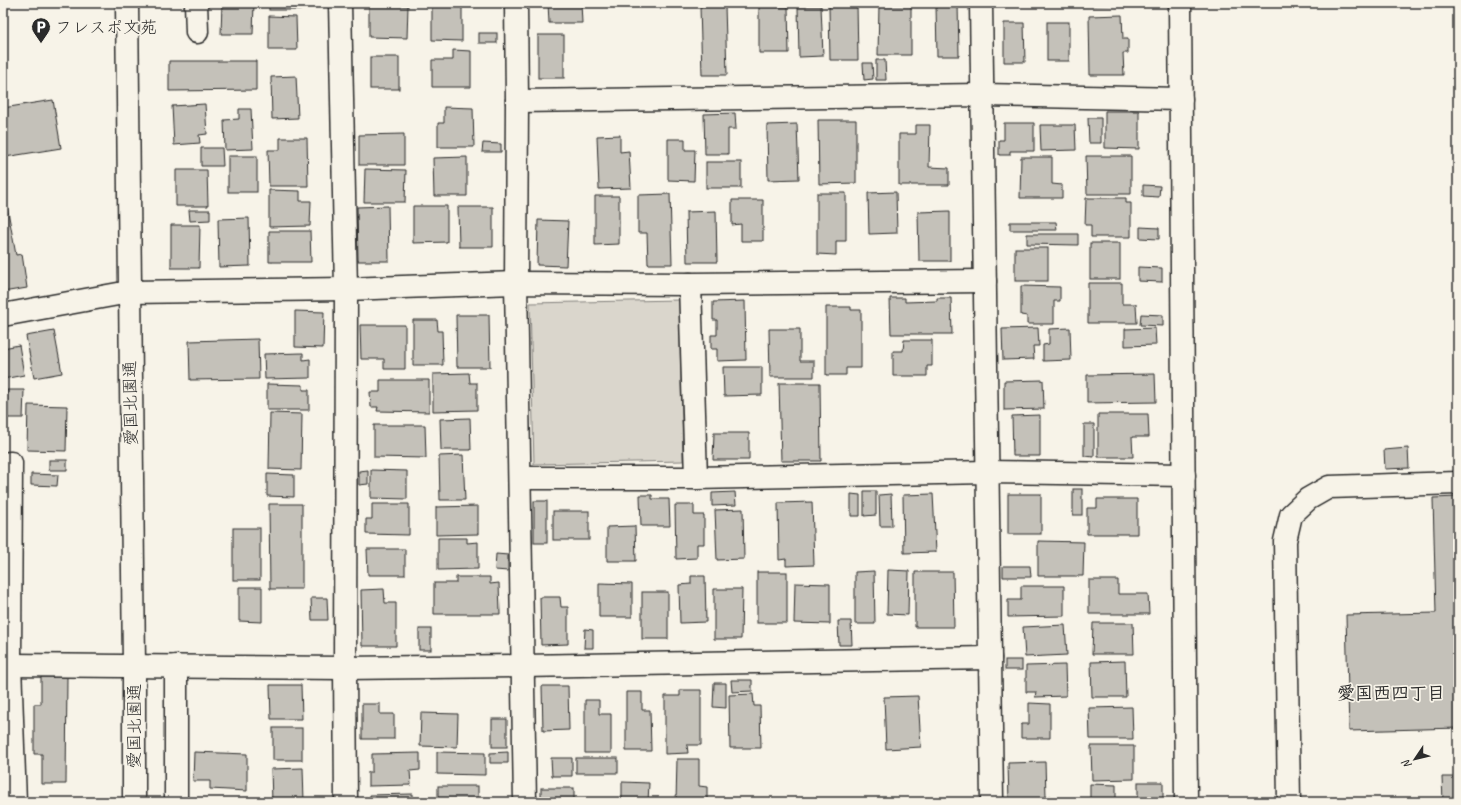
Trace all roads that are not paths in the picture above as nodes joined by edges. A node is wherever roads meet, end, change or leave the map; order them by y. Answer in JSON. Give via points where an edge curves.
{"nodes":[{"id":1,"x":126,"y":3,"type":"edge"},
{"id":2,"x":196,"y":3,"type":"edge"},
{"id":3,"x":340,"y":3,"type":"edge"},
{"id":4,"x":516,"y":3,"type":"edge"},
{"id":5,"x":981,"y":3,"type":"edge"},
{"id":6,"x":1180,"y":3,"type":"edge"},
{"id":7,"x":196,"y":32,"type":"dead end"},
{"id":8,"x":982,"y":95,"type":"junction"},
{"id":9,"x":1181,"y":99,"type":"junction"},
{"id":10,"x":517,"y":101,"type":"junction"},
{"id":11,"x":985,"y":281,"type":"junction"},
{"id":12,"x":516,"y":283,"type":"junction"},
{"id":13,"x":690,"y":284,"type":"junction"},
{"id":14,"x":346,"y":289,"type":"junction"},
{"id":15,"x":129,"y":292,"type":"junction"},
{"id":16,"x":3,"y":315,"type":"edge"},
{"id":17,"x":3,"y":464,"type":"edge"},
{"id":18,"x":987,"y":472,"type":"junction"},
{"id":19,"x":1184,"y":475,"type":"junction"},
{"id":20,"x":520,"y":478,"type":"junction"},
{"id":21,"x":696,"y":478,"type":"junction"},
{"id":22,"x":1458,"y":483,"type":"edge"},
{"id":23,"x":990,"y":658,"type":"junction"},
{"id":24,"x":10,"y":665,"type":"junction"},
{"id":25,"x":134,"y":666,"type":"junction"},
{"id":26,"x":176,"y":666,"type":"junction"},
{"id":27,"x":523,"y":666,"type":"junction"},
{"id":28,"x":345,"y":668,"type":"junction"},
{"id":29,"x":15,"y":802,"type":"edge"},
{"id":30,"x":134,"y":802,"type":"edge"},
{"id":31,"x":176,"y":802,"type":"edge"},
{"id":32,"x":346,"y":802,"type":"edge"},
{"id":33,"x":525,"y":802,"type":"edge"},
{"id":34,"x":992,"y":802,"type":"edge"},
{"id":35,"x":1186,"y":802,"type":"edge"},
{"id":36,"x":1289,"y":802,"type":"edge"}],
"edges":[{"from":1,"to":15,"type":"street","name":"愛国北園通"},
{"from":2,"to":7,"type":"street"},
{"from":3,"to":14,"type":"street"},
{"from":4,"to":10,"type":"street"},
{"from":5,"to":8,"type":"street"},
{"from":6,"to":9,"type":"street"},
{"from":8,"to":9,"type":"street"},
{"from":8,"to":10,"type":"street"},
{"from":8,"to":11,"type":"street"},
{"from":9,"to":19,"type":"street"},
{"from":10,"to":12,"type":"street"},
{"from":11,"to":13,"type":"street"},
{"from":11,"to":18,"type":"street"},
{"from":12,"to":13,"type":"street"},
{"from":12,"to":14,"type":"street"},
{"from":12,"to":20,"type":"street"},
{"from":13,"to":21,"type":"street"},
{"from":14,"to":15,"type":"street"},
{"from":14,"to":28,"type":"street"},
{"from":15,"to":16,"type":"street"},
{"from":15,"to":25,"type":"street","name":"愛国北園通"},
{"from":17,"to":24,"type":"street","via":[[11,463]]},
{"from":18,"to":19,"type":"street"},
{"from":18,"to":21,"type":"street"},
{"from":18,"to":23,"type":"street"},
{"from":19,"to":35,"type":"street"},
{"from":20,"to":21,"type":"street"},
{"from":20,"to":27,"type":"street"},
{"from":22,"to":36,"type":"street","via":[[1329,487],[1308,499],[1290,515],[1285,541]]},
{"from":23,"to":27,"type":"street"},
{"from":23,"to":34,"type":"street"},
{"from":24,"to":25,"type":"street"},
{"from":24,"to":29,"type":"street"},
{"from":25,"to":26,"type":"street"},
{"from":25,"to":30,"type":"street","name":"愛国北園通"},
{"from":26,"to":28,"type":"street"},
{"from":26,"to":31,"type":"street"},
{"from":27,"to":28,"type":"street"},
{"from":27,"to":33,"type":"street"},
{"from":28,"to":32,"type":"street"}]}
